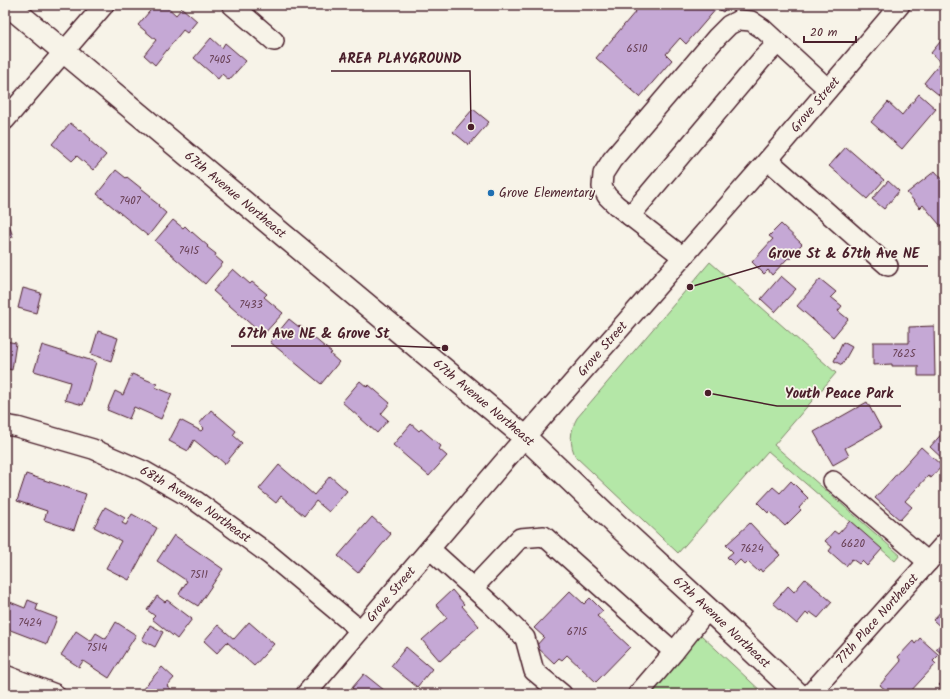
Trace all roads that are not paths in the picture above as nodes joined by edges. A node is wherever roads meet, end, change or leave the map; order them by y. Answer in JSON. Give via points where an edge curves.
{"nodes":[{"id":1,"x":8,"y":5,"type":"edge"},
{"id":2,"x":104,"y":5,"type":"edge"},
{"id":3,"x":232,"y":5,"type":"edge"},
{"id":4,"x":898,"y":6,"type":"edge"},
{"id":5,"x":274,"y":40,"type":"dead end"},
{"id":6,"x":778,"y":42,"type":"junction"},
{"id":7,"x":64,"y":52,"type":"junction"},
{"id":8,"x":828,"y":89,"type":"junction"},
{"id":9,"x":5,"y":120,"type":"edge"},
{"id":10,"x":768,"y":160,"type":"junction"},
{"id":11,"x":630,"y":216,"type":"junction"},
{"id":12,"x":682,"y":257,"type":"junction"},
{"id":13,"x":888,"y":266,"type":"dead end"},
{"id":14,"x":5,"y":425,"type":"edge"},
{"id":15,"x":525,"y":437,"type":"junction"},
{"id":16,"x":833,"y":481,"type":"dead end"},
{"id":17,"x":945,"y":543,"type":"edge"},
{"id":18,"x":430,"y":549,"type":"junction"},
{"id":19,"x":928,"y":562,"type":"junction"},
{"id":20,"x":472,"y":588,"type":"junction"},
{"id":21,"x":708,"y":609,"type":"junction"},
{"id":22,"x":360,"y":630,"type":"junction"},
{"id":23,"x":674,"y":652,"type":"junction"},
{"id":24,"x":5,"y":675,"type":"edge"},
{"id":25,"x":55,"y":694,"type":"edge"},
{"id":26,"x":306,"y":694,"type":"edge"},
{"id":27,"x":562,"y":694,"type":"edge"},
{"id":28,"x":638,"y":694,"type":"edge"},
{"id":29,"x":798,"y":694,"type":"edge"},
{"id":30,"x":810,"y":694,"type":"edge"}],
"edges":[{"from":1,"to":7,"type":"main road","name":"67th Avenue Northeast"},
{"from":2,"to":7,"type":"street"},
{"from":3,"to":5,"type":"street"},
{"from":4,"to":8,"type":"street","name":"Grove Street"},
{"from":6,"to":8,"type":"street"},
{"from":6,"to":11,"type":"street"},
{"from":6,"to":11,"type":"street","via":[[751,21],[739,20],[729,25],[612,160],[603,174],[602,187],[616,205]]},
{"from":7,"to":9,"type":"street"},
{"from":7,"to":15,"type":"main road","name":"67th Avenue Northeast"},
{"from":8,"to":10,"type":"street","name":"Grove Street"},
{"from":10,"to":12,"type":"street","name":"Grove Street"},
{"from":10,"to":13,"type":"street"},
{"from":11,"to":12,"type":"street"},
{"from":12,"to":15,"type":"street","name":"Grove Street"},
{"from":14,"to":22,"type":"street","name":"68th Avenue Northeast","via":[[93,449],[144,471],[196,501],[270,555]]},
{"from":15,"to":18,"type":"street","name":"Grove Street"},
{"from":15,"to":21,"type":"main road","name":"67th Avenue Northeast"},
{"from":16,"to":19,"type":"street"},
{"from":17,"to":19,"type":"street","name":"77th Place Northeast"},
{"from":18,"to":20,"type":"street"},
{"from":18,"to":22,"type":"street","name":"Grove Street"},
{"from":19,"to":30,"type":"street","name":"77th Place Northeast"},
{"from":20,"to":23,"type":"street","via":[[520,538],[544,536]]},
{"from":20,"to":27,"type":"street","via":[[525,638],[534,671]]},
{"from":21,"to":23,"type":"street"},
{"from":21,"to":29,"type":"main road","name":"67th Avenue Northeast"},
{"from":22,"to":26,"type":"street","name":"Grove Street"},
{"from":23,"to":28,"type":"street"},
{"from":24,"to":25,"type":"street"}]}
